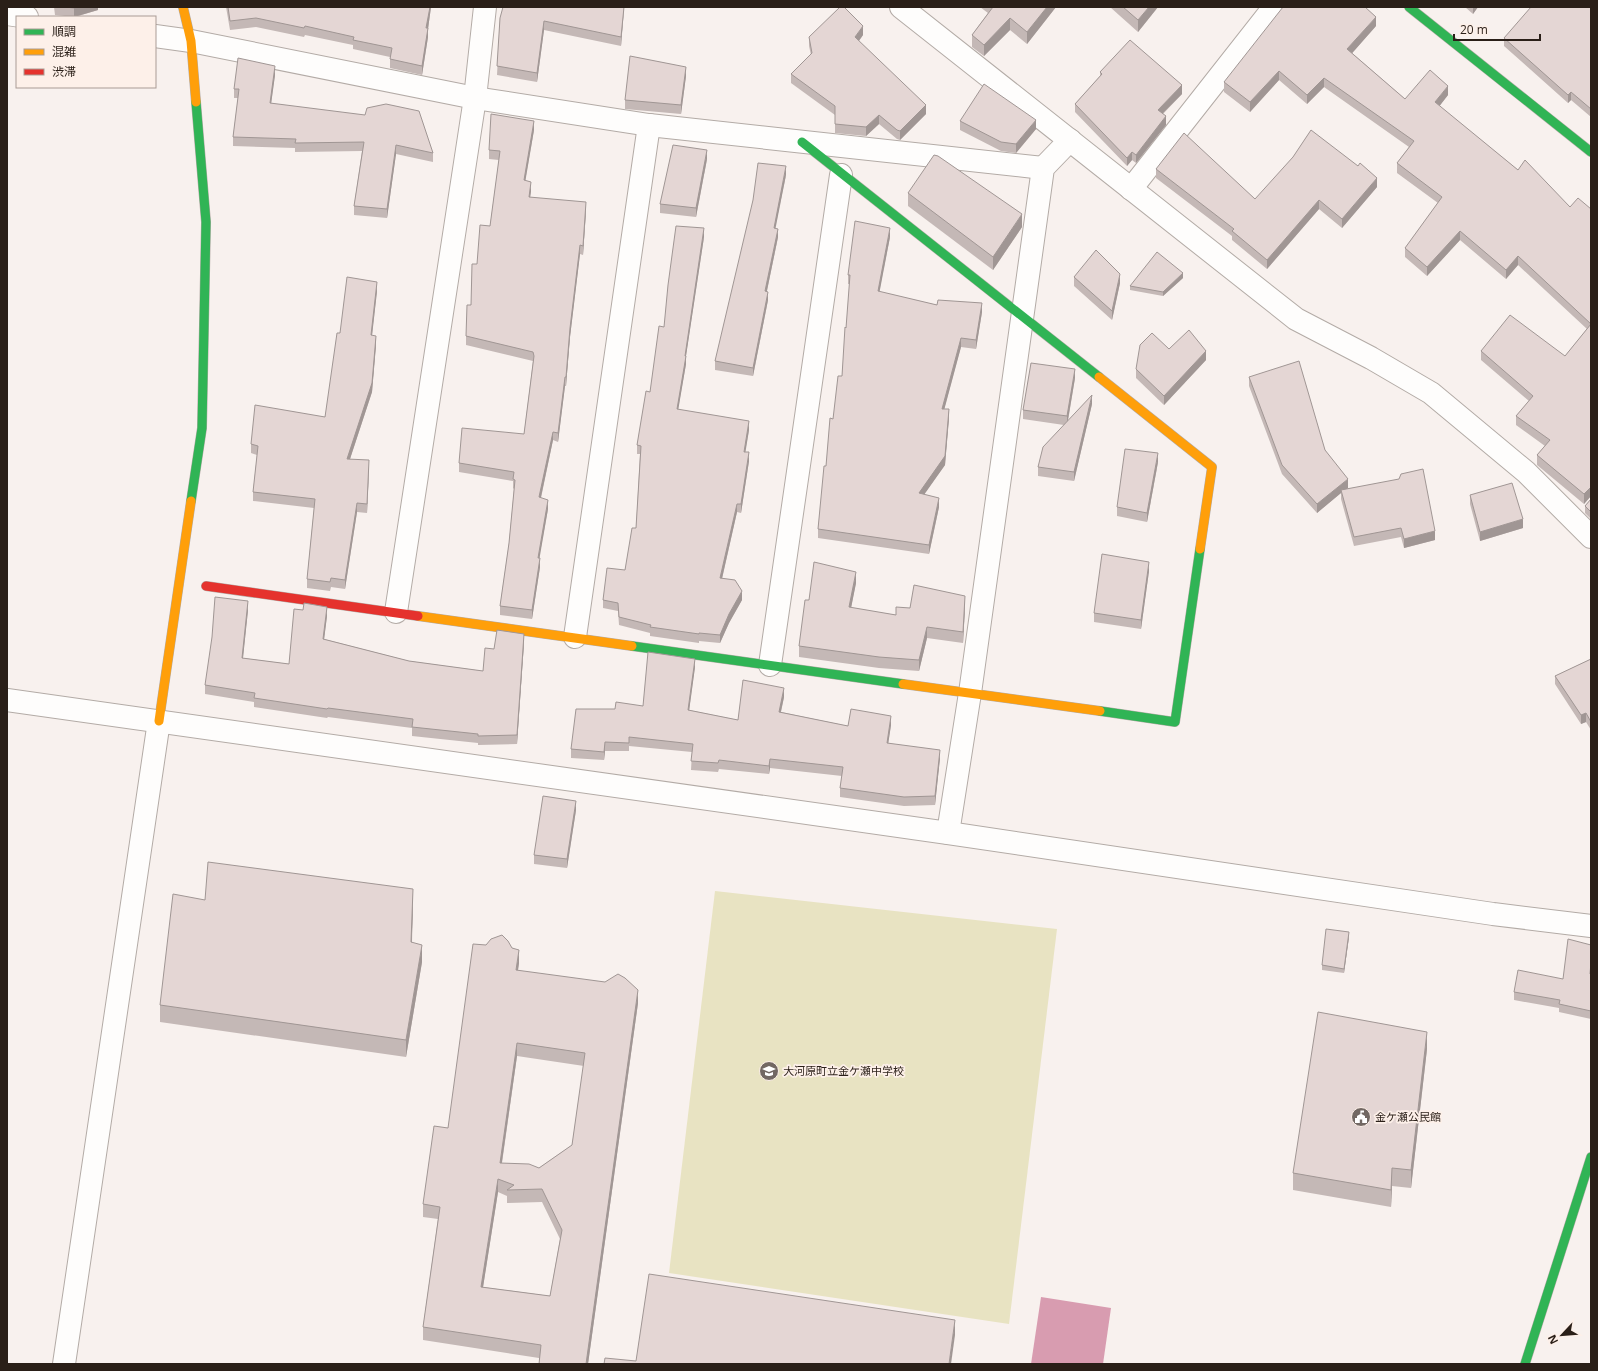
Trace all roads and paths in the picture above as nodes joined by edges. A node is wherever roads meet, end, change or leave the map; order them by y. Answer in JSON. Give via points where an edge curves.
{"nodes":[{"id":1,"x":183,"y":7,"type":"edge"},
{"id":2,"x":485,"y":7,"type":"edge"},
{"id":3,"x":901,"y":7,"type":"edge"},
{"id":4,"x":1274,"y":7,"type":"edge"},
{"id":5,"x":1409,"y":7,"type":"edge"},
{"id":6,"x":7,"y":14,"type":"edge"},
{"id":7,"x":20,"y":16,"type":"edge"},
{"id":8,"x":156,"y":36,"type":"edge"},
{"id":9,"x":191,"y":42,"type":"junction"},
{"id":10,"x":474,"y":98,"type":"junction"},
{"id":11,"x":649,"y":125,"type":"junction"},
{"id":12,"x":1070,"y":140,"type":"junction"},
{"id":13,"x":802,"y":142,"type":"junction"},
{"id":14,"x":1591,"y":152,"type":"edge"},
{"id":15,"x":1043,"y":168,"type":"junction"},
{"id":16,"x":842,"y":175,"type":"junction"},
{"id":17,"x":1131,"y":189,"type":"junction"},
{"id":18,"x":1023,"y":316,"type":"junction"},
{"id":19,"x":1591,"y":538,"type":"edge"},
{"id":20,"x":206,"y":586,"type":"dead end"},
{"id":21,"x":396,"y":612,"type":"junction"},
{"id":22,"x":575,"y":637,"type":"junction"},
{"id":23,"x":770,"y":665,"type":"junction"},
{"id":24,"x":970,"y":693,"type":"junction"},
{"id":25,"x":7,"y":700,"type":"edge"},
{"id":26,"x":159,"y":721,"type":"junction"},
{"id":27,"x":948,"y":833,"type":"junction"},
{"id":28,"x":1591,"y":926,"type":"edge"},
{"id":29,"x":1591,"y":1157,"type":"edge"},
{"id":30,"x":64,"y":1364,"type":"edge"},
{"id":31,"x":1526,"y":1364,"type":"edge"}],
"edges":[{"from":1,"to":9,"type":"street"},
{"from":2,"to":10,"type":"street"},
{"from":3,"to":12,"type":"street"},
{"from":4,"to":17,"type":"street"},
{"from":5,"to":14,"type":"street"},
{"from":6,"to":7,"type":"street"},
{"from":8,"to":9,"type":"street"},
{"from":9,"to":10,"type":"street"},
{"from":9,"to":26,"type":"street","via":[[206,222],[202,428]]},
{"from":10,"to":11,"type":"street"},
{"from":10,"to":21,"type":"street"},
{"from":11,"to":13,"type":"street"},
{"from":11,"to":22,"type":"street"},
{"from":12,"to":15,"type":"street"},
{"from":12,"to":17,"type":"street"},
{"from":13,"to":15,"type":"street"},
{"from":13,"to":16,"type":"street"},
{"from":15,"to":18,"type":"street"},
{"from":16,"to":18,"type":"street"},
{"from":16,"to":23,"type":"street"},
{"from":17,"to":19,"type":"street","via":[[1296,319],[1431,393],[1526,472]]},
{"from":18,"to":24,"type":"street"},
{"from":18,"to":24,"type":"street","via":[[1212,467],[1176,722]]},
{"from":20,"to":21,"type":"street"},
{"from":21,"to":22,"type":"street"},
{"from":22,"to":23,"type":"street"},
{"from":23,"to":24,"type":"street"},
{"from":24,"to":27,"type":"street"},
{"from":25,"to":26,"type":"street"},
{"from":26,"to":27,"type":"street"},
{"from":26,"to":30,"type":"street"},
{"from":27,"to":28,"type":"street","via":[[1493,914]]},
{"from":29,"to":31,"type":"street"}]}
